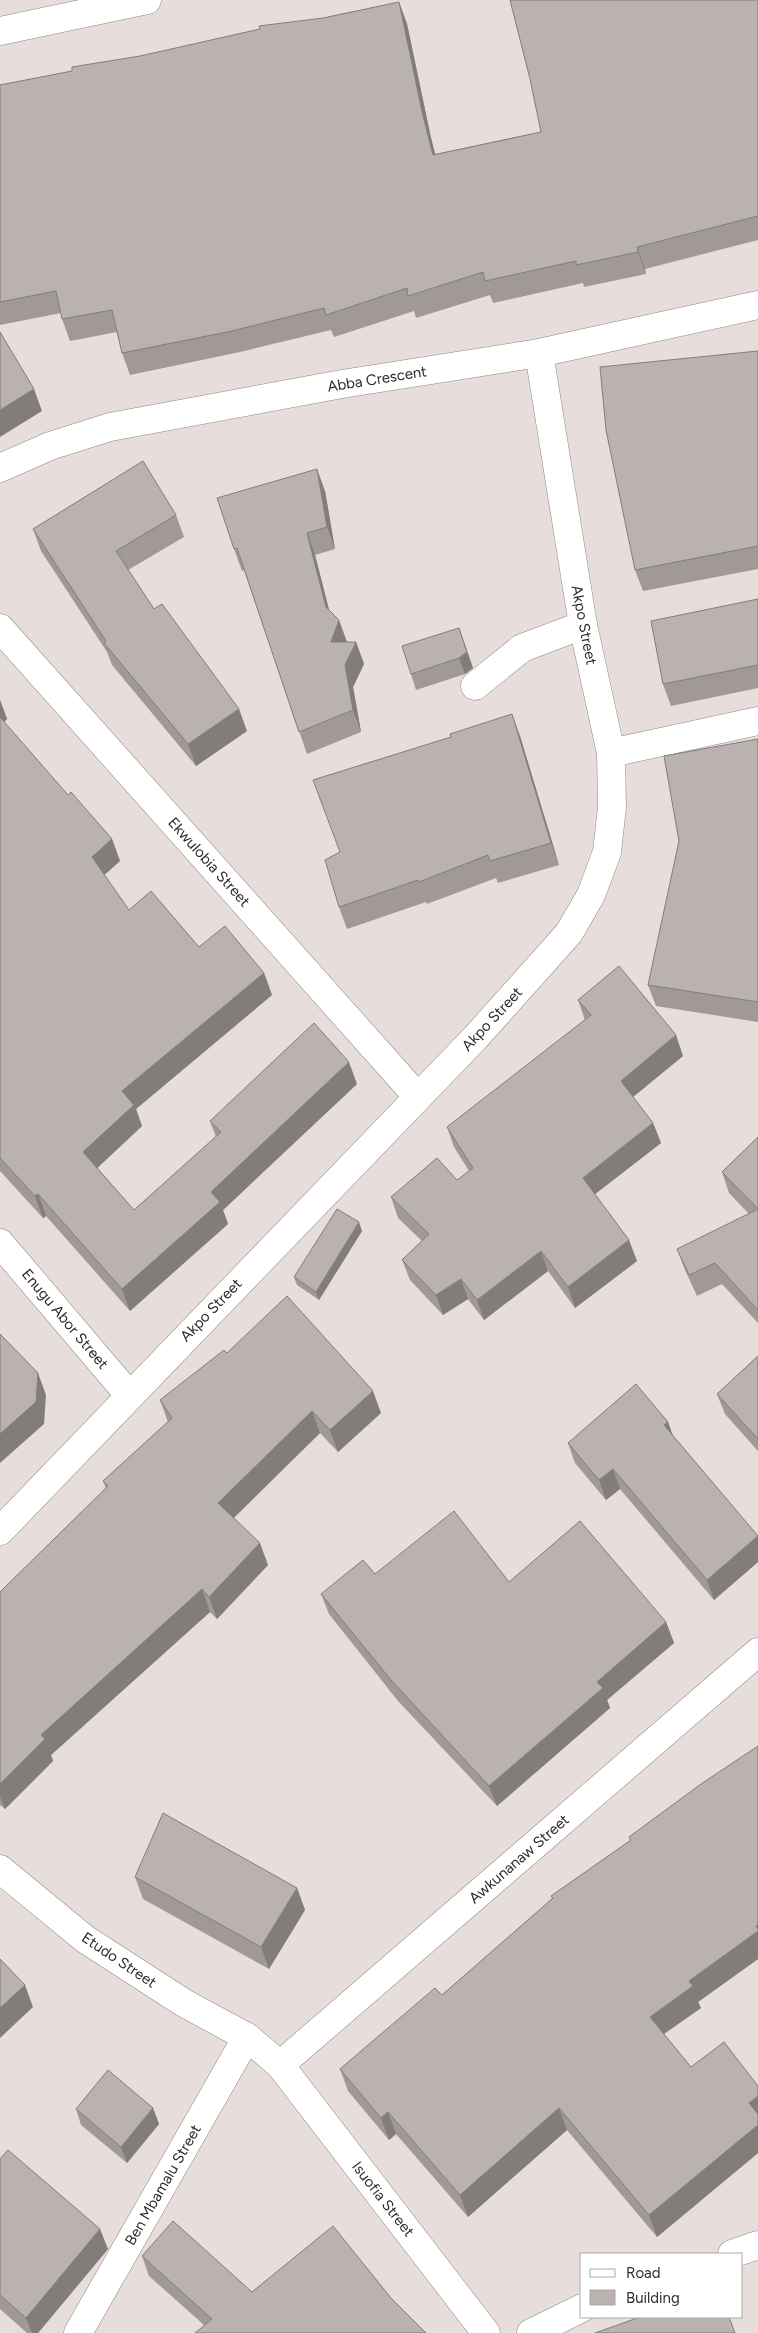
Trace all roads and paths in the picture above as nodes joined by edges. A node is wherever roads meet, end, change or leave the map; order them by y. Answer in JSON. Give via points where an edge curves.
{"nodes":[{"id":1,"x":147,"y":0,"type":"edge"},
{"id":2,"x":0,"y":31,"type":"edge"},
{"id":3,"x":758,"y":305,"type":"edge"},
{"id":4,"x":539,"y":353,"type":"junction"},
{"id":5,"x":0,"y":468,"type":"edge"},
{"id":6,"x":583,"y":624,"type":"junction"},
{"id":7,"x":0,"y":628,"type":"edge"},
{"id":8,"x":475,"y":686,"type":"dead end"},
{"id":9,"x":758,"y":721,"type":"edge"},
{"id":10,"x":611,"y":753,"type":"junction"},
{"id":11,"x":417,"y":1096,"type":"junction"},
{"id":12,"x":0,"y":1243,"type":"edge"},
{"id":13,"x":129,"y":1395,"type":"junction"},
{"id":14,"x":0,"y":1531,"type":"edge"},
{"id":15,"x":758,"y":1652,"type":"edge"},
{"id":16,"x":0,"y":1868,"type":"edge"},
{"id":17,"x":247,"y":2037,"type":"junction"},
{"id":18,"x":280,"y":2066,"type":"junction"},
{"id":19,"x":758,"y":2245,"type":"edge"},
{"id":20,"x":735,"y":2253,"type":"edge"},
{"id":21,"x":580,"y":2309,"type":"edge"},
{"id":22,"x":78,"y":2333,"type":"edge"},
{"id":23,"x":486,"y":2333,"type":"edge"},
{"id":24,"x":530,"y":2333,"type":"edge"}],
"edges":[{"from":1,"to":2,"type":"street"},
{"from":3,"to":4,"type":"street","name":"Abba Crescent"},
{"from":4,"to":5,"type":"street","name":"Abba Crescent","via":[[342,384],[110,427],[50,446]]},
{"from":4,"to":6,"type":"street","name":"Akpo Street"},
{"from":6,"to":8,"type":"street","via":[[522,648]]},
{"from":6,"to":10,"type":"street","name":"Akpo Street"},
{"from":7,"to":11,"type":"street","name":"Ekwulobia Street"},
{"from":9,"to":10,"type":"street"},
{"from":10,"to":11,"type":"street","name":"Akpo Street","via":[[612,807],[607,852],[591,895],[569,933],[545,962]]},
{"from":11,"to":13,"type":"street","name":"Akpo Street"},
{"from":12,"to":13,"type":"street","name":"Enugu Abor Street"},
{"from":13,"to":14,"type":"street","name":"Akpo Street"},
{"from":15,"to":18,"type":"street","name":"Awkunanaw Street"},
{"from":16,"to":17,"type":"street","name":"Etudo Street","via":[[85,1938],[184,2003]]},
{"from":17,"to":18,"type":"street","name":"Etudo Street"},
{"from":17,"to":22,"type":"street","name":"Ben Mbamalu Street"},
{"from":18,"to":23,"type":"street","name":"Isuofia Street"},
{"from":19,"to":20,"type":"street"},
{"from":21,"to":24,"type":"street"}]}
